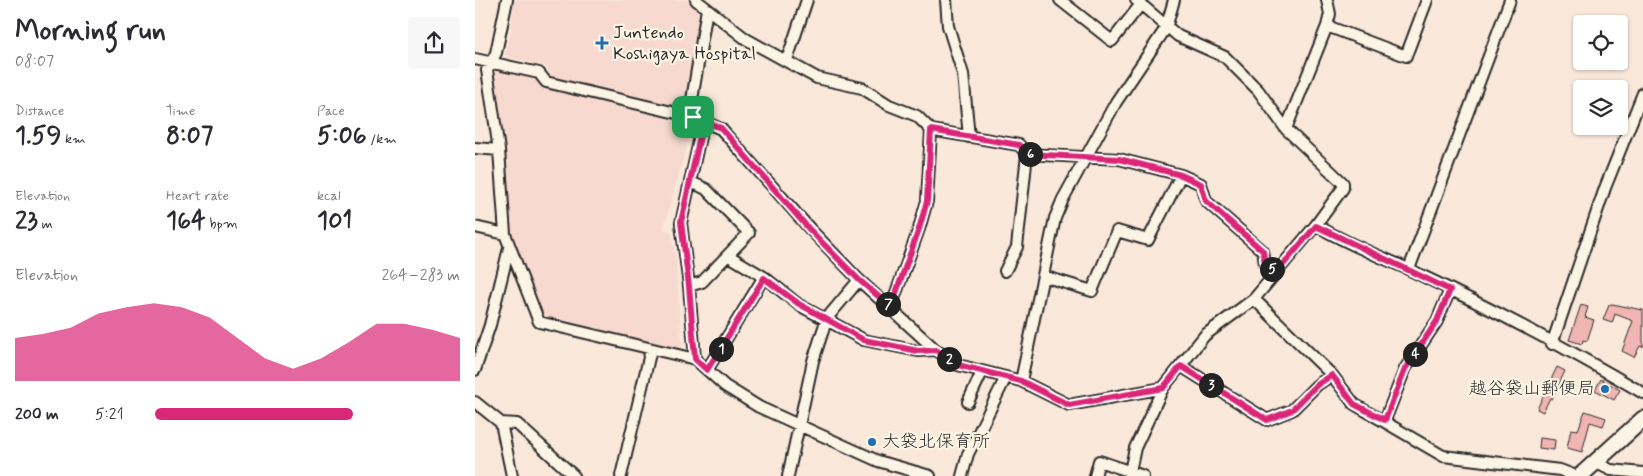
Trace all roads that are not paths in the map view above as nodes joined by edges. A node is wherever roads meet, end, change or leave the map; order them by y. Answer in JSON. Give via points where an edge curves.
{"nodes":[{"id":1,"x":507,"y":0,"type":"edge"},
{"id":2,"x":696,"y":0,"type":"edge"},
{"id":3,"x":807,"y":0,"type":"edge"},
{"id":4,"x":946,"y":0,"type":"edge"},
{"id":5,"x":1059,"y":0,"type":"edge"},
{"id":6,"x":1174,"y":0,"type":"edge"},
{"id":7,"x":1327,"y":0,"type":"edge"},
{"id":8,"x":1427,"y":0,"type":"edge"},
{"id":9,"x":1510,"y":0,"type":"edge"},
{"id":10,"x":1138,"y":2,"type":"edge"},
{"id":11,"x":707,"y":9,"type":"junction"},
{"id":12,"x":1327,"y":26,"type":"junction"},
{"id":13,"x":1166,"y":28,"type":"junction"},
{"id":14,"x":475,"y":59,"type":"edge"},
{"id":15,"x":787,"y":60,"type":"junction"},
{"id":16,"x":491,"y":61,"type":"junction"},
{"id":17,"x":1643,"y":93,"type":"edge"},
{"id":18,"x":693,"y":117,"type":"junction"},
{"id":19,"x":1286,"y":128,"type":"junction"},
{"id":20,"x":931,"y":130,"type":"junction"},
{"id":21,"x":969,"y":137,"type":"junction"},
{"id":22,"x":475,"y":148,"type":"edge"},
{"id":23,"x":499,"y":150,"type":"junction"},
{"id":24,"x":1027,"y":154,"type":"junction"},
{"id":25,"x":1086,"y":157,"type":"junction"},
{"id":26,"x":1181,"y":175,"type":"junction"},
{"id":27,"x":691,"y":182,"type":"junction"},
{"id":28,"x":1316,"y":226,"type":"junction"},
{"id":29,"x":475,"y":227,"type":"edge"},
{"id":30,"x":505,"y":234,"type":"junction"},
{"id":31,"x":509,"y":248,"type":"junction"},
{"id":32,"x":729,"y":256,"type":"junction"},
{"id":33,"x":1409,"y":269,"type":"junction"},
{"id":34,"x":1005,"y":271,"type":"dead end"},
{"id":35,"x":1276,"y":273,"type":"junction"},
{"id":36,"x":1043,"y":276,"type":"junction"},
{"id":37,"x":764,"y":278,"type":"junction"},
{"id":38,"x":859,"y":280,"type":"junction"},
{"id":39,"x":689,"y":286,"type":"junction"},
{"id":40,"x":1450,"y":290,"type":"junction"},
{"id":41,"x":1254,"y":299,"type":"junction"},
{"id":42,"x":891,"y":307,"type":"junction"},
{"id":43,"x":827,"y":318,"type":"junction"},
{"id":44,"x":1553,"y":344,"type":"junction"},
{"id":45,"x":651,"y":349,"type":"junction"},
{"id":46,"x":936,"y":350,"type":"junction"},
{"id":47,"x":695,"y":359,"type":"junction"},
{"id":48,"x":1181,"y":366,"type":"junction"},
{"id":49,"x":475,"y":370,"type":"edge"},
{"id":50,"x":707,"y":370,"type":"junction"},
{"id":51,"x":982,"y":372,"type":"junction"},
{"id":52,"x":1332,"y":375,"type":"junction"},
{"id":53,"x":1005,"y":379,"type":"junction"},
{"id":54,"x":1021,"y":381,"type":"junction"},
{"id":55,"x":1163,"y":388,"type":"junction"},
{"id":56,"x":1643,"y":393,"type":"edge"},
{"id":57,"x":475,"y":402,"type":"edge"},
{"id":58,"x":968,"y":402,"type":"dead end"},
{"id":59,"x":1643,"y":419,"type":"edge"},
{"id":60,"x":1385,"y":420,"type":"junction"},
{"id":61,"x":501,"y":422,"type":"junction"},
{"id":62,"x":800,"y":425,"type":"junction"},
{"id":63,"x":1596,"y":463,"type":"junction"},
{"id":64,"x":1643,"y":473,"type":"edge"},
{"id":65,"x":1129,"y":474,"type":"edge"},
{"id":66,"x":512,"y":476,"type":"edge"},
{"id":67,"x":574,"y":476,"type":"edge"},
{"id":68,"x":621,"y":476,"type":"edge"},
{"id":69,"x":788,"y":476,"type":"edge"},
{"id":70,"x":930,"y":476,"type":"edge"},
{"id":71,"x":962,"y":476,"type":"edge"},
{"id":72,"x":1095,"y":476,"type":"edge"},
{"id":73,"x":1143,"y":476,"type":"edge"},
{"id":74,"x":1576,"y":476,"type":"edge"},
{"id":75,"x":1580,"y":476,"type":"edge"}],
"edges":[{"from":1,"to":16,"type":"street","via":[[496,53]]},
{"from":2,"to":11,"type":"street"},
{"from":3,"to":15,"type":"street"},
{"from":4,"to":21,"type":"street","via":[[948,26],[963,74]]},
{"from":5,"to":10,"type":"street","via":[[1112,41]]},
{"from":6,"to":13,"type":"street"},
{"from":7,"to":12,"type":"street","via":[[1330,14]]},
{"from":8,"to":12,"type":"street","via":[[1406,56]]},
{"from":9,"to":33,"type":"street"},
{"from":10,"to":13,"type":"street"},
{"from":11,"to":15,"type":"street","via":[[746,39]]},
{"from":11,"to":18,"type":"street","via":[[691,106]]},
{"from":12,"to":19,"type":"street"},
{"from":13,"to":19,"type":"street","via":[[1225,57],[1258,90]]},
{"from":13,"to":25,"type":"street","via":[[1116,102]]},
{"from":14,"to":16,"type":"street"},
{"from":15,"to":20,"type":"street","via":[[817,78],[863,88],[889,105],[917,116]]},
{"from":16,"to":18,"type":"street","via":[[539,73],[546,82]]},
{"from":16,"to":23,"type":"street","via":[[487,70]]},
{"from":17,"to":44,"type":"street","via":[[1605,188]]},
{"from":18,"to":27,"type":"street","via":[[701,132]]},
{"from":18,"to":38,"type":"street","via":[[721,128],[809,229]]},
{"from":19,"to":28,"type":"street","via":[[1343,183],[1343,188]]},
{"from":20,"to":21,"type":"street"},
{"from":20,"to":42,"type":"street","via":[[927,201]]},
{"from":21,"to":24,"type":"street","via":[[1019,145]]},
{"from":22,"to":23,"type":"street"},
{"from":23,"to":30,"type":"street"},
{"from":24,"to":25,"type":"street"},
{"from":24,"to":34,"type":"street","via":[[1017,247]]},
{"from":25,"to":26,"type":"street","via":[[1119,159]]},
{"from":25,"to":36,"type":"street","via":[[1055,218]]},
{"from":26,"to":35,"type":"street","via":[[1201,184],[1206,201],[1263,251],[1265,264]]},
{"from":26,"to":36,"type":"street","via":[[1148,240],[1117,231],[1092,291]]},
{"from":27,"to":32,"type":"street","via":[[706,189],[749,233]]},
{"from":27,"to":39,"type":"street","via":[[681,222]]},
{"from":28,"to":33,"type":"street"},
{"from":28,"to":35,"type":"street"},
{"from":29,"to":30,"type":"street"},
{"from":30,"to":31,"type":"street"},
{"from":31,"to":45,"type":"street","via":[[539,322]]},
{"from":31,"to":49,"type":"street"},
{"from":32,"to":37,"type":"street"},
{"from":32,"to":39,"type":"street","via":[[702,282]]},
{"from":33,"to":40,"type":"street"},
{"from":35,"to":41,"type":"street"},
{"from":36,"to":54,"type":"street"},
{"from":37,"to":43,"type":"street","via":[[799,304]]},
{"from":37,"to":50,"type":"street"},
{"from":38,"to":42,"type":"street"},
{"from":38,"to":43,"type":"street"},
{"from":39,"to":47,"type":"street"},
{"from":40,"to":44,"type":"street"},
{"from":40,"to":60,"type":"street","via":[[1437,321],[1405,369]]},
{"from":41,"to":48,"type":"street","via":[[1205,335]]},
{"from":41,"to":52,"type":"street"},
{"from":42,"to":46,"type":"street"},
{"from":43,"to":46,"type":"street","via":[[864,340],[918,351]]},
{"from":43,"to":62,"type":"street","via":[[813,361]]},
{"from":44,"to":56,"type":"street"},
{"from":45,"to":47,"type":"street"},
{"from":45,"to":68,"type":"street"},
{"from":46,"to":51,"type":"street","via":[[958,365]]},
{"from":47,"to":50,"type":"street"},
{"from":48,"to":52,"type":"street","via":[[1267,420],[1292,410]]},
{"from":48,"to":55,"type":"street"},
{"from":50,"to":62,"type":"street","via":[[743,398]]},
{"from":51,"to":53,"type":"street"},
{"from":51,"to":58,"type":"street"},
{"from":52,"to":60,"type":"street","via":[[1354,404]]},
{"from":53,"to":54,"type":"street"},
{"from":53,"to":71,"type":"street","via":[[968,454]]},
{"from":54,"to":55,"type":"street","via":[[1069,405]]},
{"from":55,"to":65,"type":"street","via":[[1135,448]]},
{"from":57,"to":61,"type":"street"},
{"from":59,"to":63,"type":"street"},
{"from":60,"to":74,"type":"street","via":[[1443,456],[1552,469]]},
{"from":61,"to":66,"type":"street"},
{"from":61,"to":67,"type":"street","via":[[517,424]]},
{"from":62,"to":69,"type":"street"},
{"from":62,"to":70,"type":"street","via":[[878,461]]},
{"from":63,"to":64,"type":"street","via":[[1611,470]]},
{"from":63,"to":75,"type":"street"},
{"from":65,"to":72,"type":"street","via":[[1099,461]]},
{"from":65,"to":73,"type":"street"}]}
